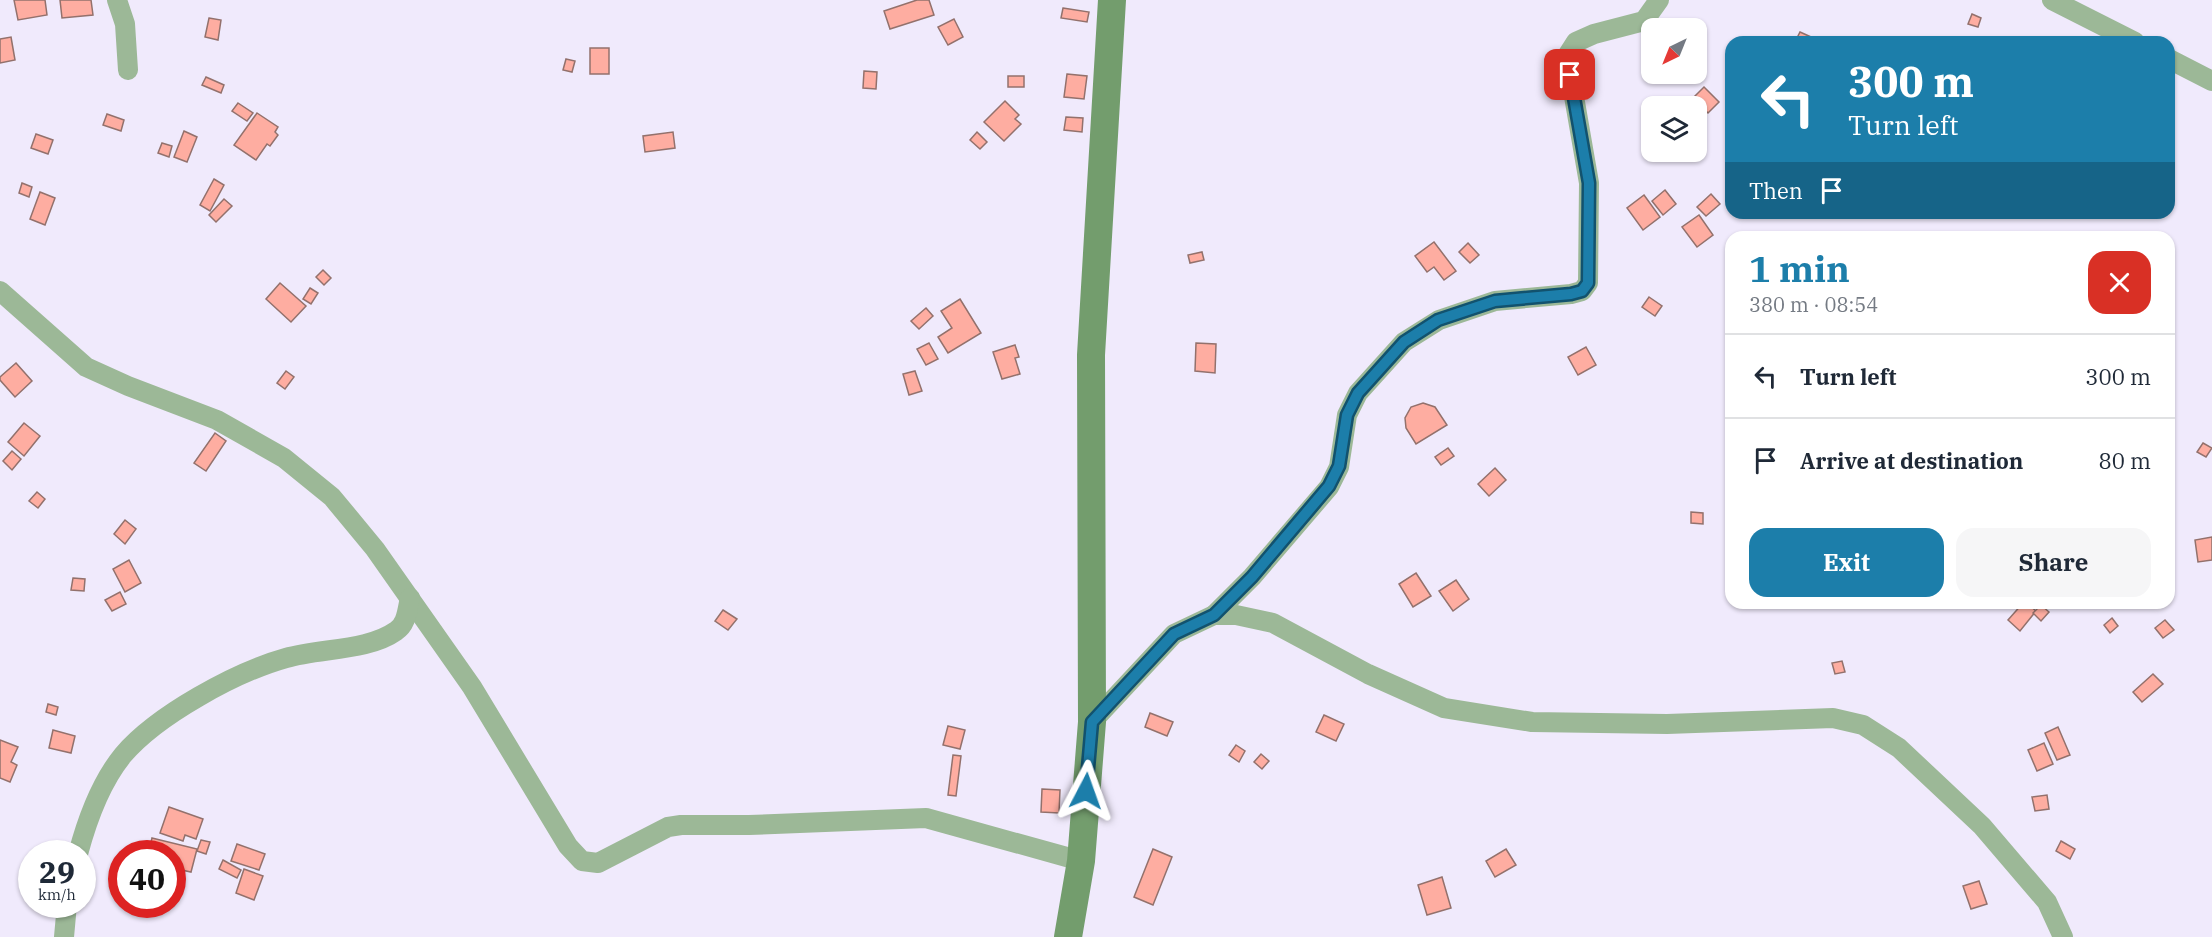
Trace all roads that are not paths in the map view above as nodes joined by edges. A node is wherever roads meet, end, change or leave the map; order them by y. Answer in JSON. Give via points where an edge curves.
{"nodes":[{"id":1,"x":117,"y":0,"type":"edge"},
{"id":2,"x":1112,"y":0,"type":"edge"},
{"id":3,"x":1659,"y":0,"type":"edge"},
{"id":4,"x":2052,"y":0,"type":"edge"},
{"id":5,"x":2123,"y":36,"type":"edge"},
{"id":6,"x":2175,"y":62,"type":"edge"},
{"id":7,"x":128,"y":70,"type":"dead end"},
{"id":8,"x":2212,"y":81,"type":"edge"},
{"id":9,"x":0,"y":291,"type":"edge"},
{"id":10,"x":410,"y":598,"type":"junction"},
{"id":11,"x":1214,"y":615,"type":"junction"},
{"id":12,"x":1092,"y":722,"type":"junction"},
{"id":13,"x":82,"y":840,"type":"edge"},
{"id":14,"x":1081,"y":861,"type":"junction"},
{"id":15,"x":66,"y":918,"type":"edge"},
{"id":16,"x":64,"y":937,"type":"edge"},
{"id":17,"x":1068,"y":937,"type":"edge"},
{"id":18,"x":2063,"y":937,"type":"edge"}],
"edges":[{"from":1,"to":7,"type":"street","via":[[125,24]]},
{"from":2,"to":12,"type":"street","via":[[1091,355]]},
{"from":3,"to":11,"type":"street","via":[[1644,21],[1576,42],[1567,56],[1589,183],[1588,283],[1582,291],[1571,294],[1495,301],[1438,320],[1404,342],[1358,393],[1347,415],[1339,466],[1329,486],[1252,577]]},
{"from":4,"to":5,"type":"street"},
{"from":6,"to":8,"type":"street"},
{"from":9,"to":10,"type":"street","via":[[86,367],[217,420],[284,458],[332,497]]},
{"from":10,"to":13,"type":"street","via":[[402,627],[376,641],[286,658],[223,683],[157,722],[124,754],[107,779]]},
{"from":10,"to":14,"type":"street","via":[[472,687],[567,846],[582,861],[598,863],[668,827],[681,825],[926,818]]},
{"from":11,"to":12,"type":"street","via":[[1174,634]]},
{"from":11,"to":18,"type":"street","via":[[1273,623],[1368,674],[1444,708],[1532,722],[1667,724],[1833,718],[1863,725],[1899,748],[1982,826],[2047,902]]},
{"from":12,"to":14,"type":"street"},
{"from":14,"to":17,"type":"street"},
{"from":15,"to":16,"type":"street"}]}
